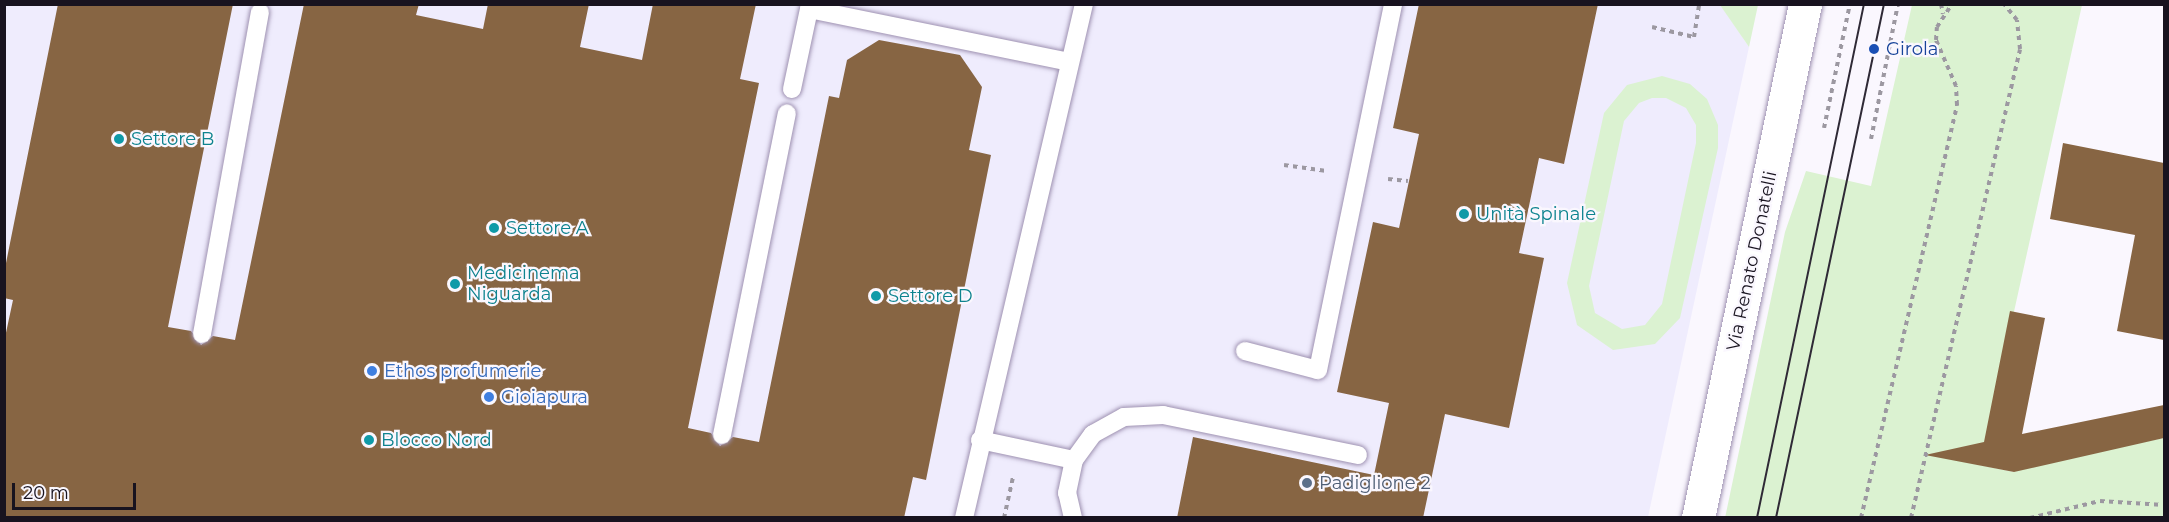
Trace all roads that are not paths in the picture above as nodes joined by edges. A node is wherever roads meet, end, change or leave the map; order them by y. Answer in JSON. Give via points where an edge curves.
{"nodes":[{"id":1,"x":1084,"y":4,"type":"edge"},
{"id":2,"x":1393,"y":4,"type":"edge"},
{"id":3,"x":1806,"y":4,"type":"edge"},
{"id":4,"x":260,"y":12,"type":"dead end"},
{"id":5,"x":1070,"y":62,"type":"junction"},
{"id":6,"x":792,"y":89,"type":"dead end"},
{"id":7,"x":787,"y":114,"type":"dead end"},
{"id":8,"x":202,"y":334,"type":"dead end"},
{"id":9,"x":1245,"y":351,"type":"dead end"},
{"id":10,"x":722,"y":435,"type":"dead end"},
{"id":11,"x":980,"y":440,"type":"junction"},
{"id":12,"x":1358,"y":455,"type":"dead end"},
{"id":13,"x":1074,"y":460,"type":"junction"},
{"id":14,"x":964,"y":518,"type":"edge"},
{"id":15,"x":1073,"y":518,"type":"edge"},
{"id":16,"x":1698,"y":518,"type":"edge"}],
"edges":[{"from":1,"to":5,"type":"lane"},
{"from":2,"to":9,"type":"lane","via":[[1318,370]]},
{"from":3,"to":16,"type":"main road","name":"Via Renato Donatelli"},
{"from":4,"to":8,"type":"lane"},
{"from":5,"to":6,"type":"lane","via":[[809,9]]},
{"from":5,"to":11,"type":"lane"},
{"from":7,"to":10,"type":"lane"},
{"from":11,"to":13,"type":"lane"},
{"from":11,"to":14,"type":"lane"},
{"from":12,"to":13,"type":"lane","via":[[1163,415],[1124,417],[1093,434]]},
{"from":13,"to":15,"type":"lane","via":[[1067,493]]}]}
